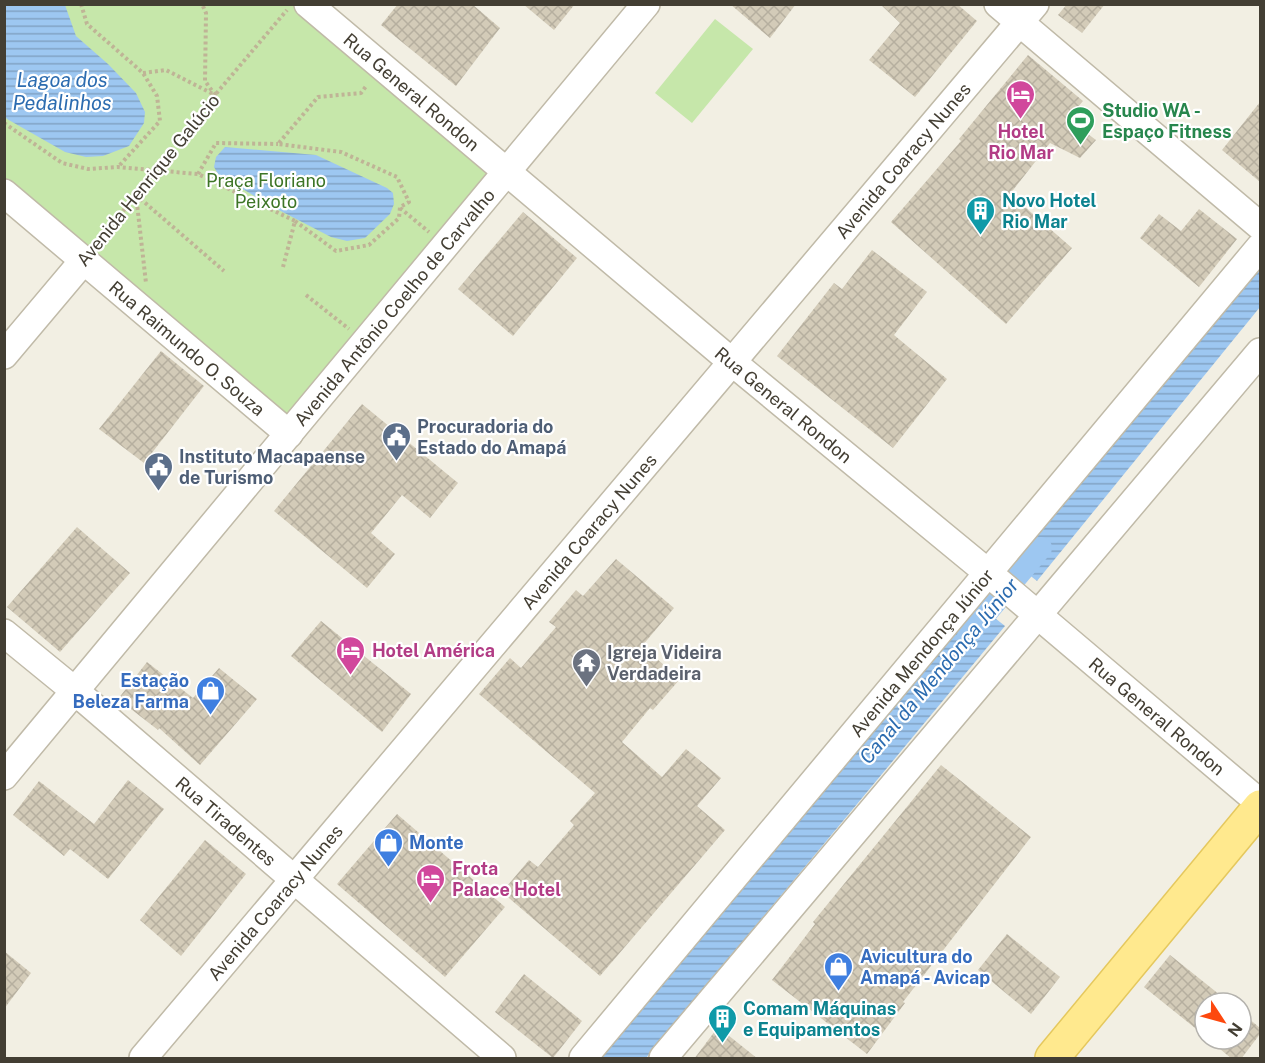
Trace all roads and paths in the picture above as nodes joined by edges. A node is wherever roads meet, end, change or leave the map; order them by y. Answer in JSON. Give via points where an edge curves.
{"nodes":[{"id":1,"x":81,"y":4,"type":"edge"},
{"id":2,"x":202,"y":4,"type":"edge"},
{"id":3,"x":291,"y":4,"type":"edge"},
{"id":4,"x":308,"y":4,"type":"edge"},
{"id":5,"x":646,"y":4,"type":"edge"},
{"id":6,"x":998,"y":4,"type":"edge"},
{"id":7,"x":1027,"y":14,"type":"edge"},
{"id":8,"x":382,"y":65,"type":"junction"},
{"id":9,"x":143,"y":73,"type":"junction"},
{"id":10,"x":216,"y":95,"type":"junction"},
{"id":11,"x":4,"y":123,"type":"edge"},
{"id":12,"x":278,"y":144,"type":"junction"},
{"id":13,"x":118,"y":167,"type":"junction"},
{"id":14,"x":154,"y":171,"type":"junction"},
{"id":15,"x":506,"y":173,"type":"junction"},
{"id":16,"x":198,"y":174,"type":"junction"},
{"id":17,"x":4,"y":193,"type":"edge"},
{"id":18,"x":136,"y":194,"type":"junction"},
{"id":19,"x":400,"y":207,"type":"junction"},
{"id":20,"x":295,"y":221,"type":"junction"},
{"id":21,"x":1260,"y":226,"type":"edge"},
{"id":22,"x":445,"y":246,"type":"junction"},
{"id":23,"x":1260,"y":247,"type":"edge"},
{"id":24,"x":84,"y":260,"type":"junction"},
{"id":25,"x":283,"y":267,"type":"dead end"},
{"id":26,"x":224,"y":271,"type":"dead end"},
{"id":27,"x":306,"y":295,"type":"dead end"},
{"id":28,"x":149,"y":315,"type":"junction"},
{"id":29,"x":366,"y":342,"type":"junction"},
{"id":30,"x":1260,"y":352,"type":"edge"},
{"id":31,"x":4,"y":355,"type":"edge"},
{"id":32,"x":732,"y":362,"type":"junction"},
{"id":33,"x":289,"y":434,"type":"junction"},
{"id":34,"x":991,"y":576,"type":"junction"},
{"id":35,"x":1031,"y":609,"type":"junction"},
{"id":36,"x":4,"y":633,"type":"edge"},
{"id":37,"x":75,"y":691,"type":"junction"},
{"id":38,"x":4,"y":776,"type":"edge"},
{"id":39,"x":1260,"y":805,"type":"edge"},
{"id":40,"x":294,"y":880,"type":"junction"},
{"id":41,"x":143,"y":1059,"type":"edge"},
{"id":42,"x":502,"y":1059,"type":"edge"},
{"id":43,"x":583,"y":1059,"type":"edge"},
{"id":44,"x":663,"y":1059,"type":"edge"},
{"id":45,"x":1052,"y":1059,"type":"edge"}],
"edges":[{"from":1,"to":9,"type":"path","via":[[87,24]]},
{"from":2,"to":10,"type":"path","via":[[206,13],[205,81]]},
{"from":3,"to":10,"type":"path","name":"Avenida Henrique Galúcio"},
{"from":4,"to":8,"type":"street","name":"Rua General Rondon"},
{"from":5,"to":15,"type":"street","name":"Avenida Antônio Coelho de Carvalho"},
{"from":6,"to":7,"type":"street"},
{"from":7,"to":21,"type":"street"},
{"from":7,"to":32,"type":"street","name":"Avenida Coaracy Nunes"},
{"from":8,"to":12,"type":"path","via":[[361,93],[318,97]]},
{"from":8,"to":15,"type":"street","name":"Rua General Rondon"},
{"from":9,"to":10,"type":"path","via":[[166,70]]},
{"from":9,"to":13,"type":"path","via":[[157,96],[160,121]]},
{"from":10,"to":14,"type":"path","name":"Avenida Henrique Galúcio"},
{"from":11,"to":13,"type":"path","via":[[62,163],[88,169]]},
{"from":12,"to":16,"type":"path","via":[[216,143]]},
{"from":12,"to":19,"type":"path","via":[[341,152],[397,177],[409,202]]},
{"from":13,"to":14,"type":"path"},
{"from":14,"to":16,"type":"path"},
{"from":14,"to":18,"type":"path","name":"Avenida Henrique Galúcio"},
{"from":15,"to":22,"type":"street","name":"Avenida Antônio Coelho de Carvalho"},
{"from":15,"to":32,"type":"street","name":"Rua General Rondon"},
{"from":16,"to":20,"type":"path"},
{"from":17,"to":24,"type":"street","name":"Rua Raimundo O. Souza"},
{"from":18,"to":24,"type":"path","name":"Avenida Henrique Galúcio"},
{"from":18,"to":26,"type":"path"},
{"from":18,"to":28,"type":"path"},
{"from":19,"to":20,"type":"path","via":[[399,218],[369,245],[336,251]]},
{"from":19,"to":22,"type":"path"},
{"from":20,"to":25,"type":"path"},
{"from":22,"to":29,"type":"street","name":"Avenida Antônio Coelho de Carvalho"},
{"from":23,"to":34,"type":"street","name":"Avenida Mendonça Júnior"},
{"from":24,"to":28,"type":"street","name":"Rua Raimundo O. Souza"},
{"from":24,"to":31,"type":"street","name":"Avenida Henrique Galúcio"},
{"from":27,"to":29,"type":"path"},
{"from":28,"to":33,"type":"street","name":"Rua Raimundo O. Souza"},
{"from":29,"to":33,"type":"street","name":"Avenida Antônio Coelho de Carvalho"},
{"from":30,"to":35,"type":"street"},
{"from":32,"to":34,"type":"street","name":"Rua General Rondon"},
{"from":32,"to":40,"type":"street","name":"Avenida Coaracy Nunes"},
{"from":33,"to":37,"type":"street","name":"Avenida Antônio Coelho de Carvalho"},
{"from":34,"to":35,"type":"street","name":"Rua General Rondon"},
{"from":34,"to":43,"type":"street","name":"Avenida Mendonça Júnior"},
{"from":35,"to":39,"type":"street","name":"Rua General Rondon"},
{"from":35,"to":44,"type":"street"},
{"from":36,"to":37,"type":"street","name":"Rua Tiradentes"},
{"from":37,"to":38,"type":"street","name":"Avenida Antônio Coelho de Carvalho"},
{"from":37,"to":40,"type":"street","name":"Rua Tiradentes"},
{"from":39,"to":45,"type":"main road"},
{"from":40,"to":41,"type":"street","name":"Avenida Coaracy Nunes"},
{"from":40,"to":42,"type":"street","name":"Rua Tiradentes"}]}
